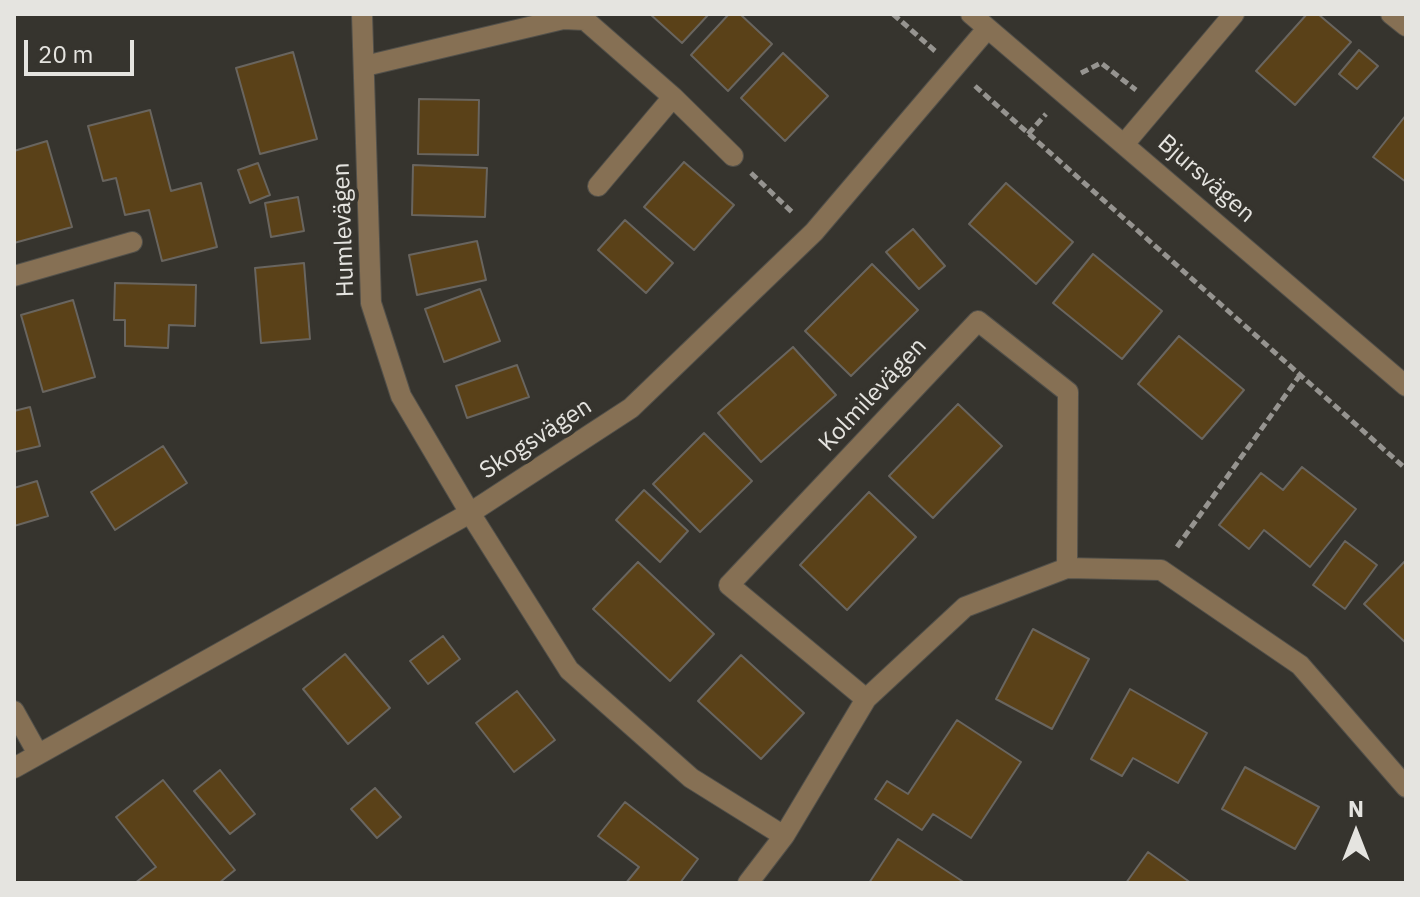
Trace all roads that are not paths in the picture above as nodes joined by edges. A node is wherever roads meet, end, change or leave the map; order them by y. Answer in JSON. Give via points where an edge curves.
{"nodes":[{"id":1,"x":362,"y":14,"type":"edge"},
{"id":2,"x":971,"y":14,"type":"edge"},
{"id":3,"x":1234,"y":14,"type":"edge"},
{"id":4,"x":1391,"y":14,"type":"edge"},
{"id":5,"x":1406,"y":26,"type":"edge"},
{"id":6,"x":987,"y":29,"type":"junction"},
{"id":7,"x":365,"y":66,"type":"junction"},
{"id":8,"x":673,"y":97,"type":"junction"},
{"id":9,"x":1125,"y":143,"type":"junction"},
{"id":10,"x":733,"y":156,"type":"road end"},
{"id":11,"x":598,"y":186,"type":"dead end"},
{"id":12,"x":132,"y":242,"type":"dead end"},
{"id":13,"x":14,"y":276,"type":"edge"},
{"id":14,"x":1406,"y":386,"type":"edge"},
{"id":15,"x":470,"y":513,"type":"junction"},
{"id":16,"x":1067,"y":568,"type":"junction"},
{"id":17,"x":866,"y":699,"type":"junction"},
{"id":18,"x":14,"y":711,"type":"edge"},
{"id":19,"x":38,"y":754,"type":"junction"},
{"id":20,"x":14,"y":768,"type":"edge"},
{"id":21,"x":1406,"y":787,"type":"edge"},
{"id":22,"x":784,"y":836,"type":"junction"},
{"id":23,"x":748,"y":883,"type":"edge"}],
"edges":[{"from":1,"to":7,"type":"street","name":"Humlevägen"},
{"from":2,"to":6,"type":"street","name":"Bjursvägen"},
{"from":3,"to":9,"type":"street"},
{"from":4,"to":5,"type":"street"},
{"from":6,"to":9,"type":"street","name":"Bjursvägen"},
{"from":6,"to":15,"type":"street","name":"Skogsvägen","via":[[814,232],[631,408]]},
{"from":7,"to":8,"type":"street","via":[[563,19],[585,20]]},
{"from":7,"to":15,"type":"street","name":"Humlevägen","via":[[371,303],[401,396]]},
{"from":8,"to":10,"type":"street"},
{"from":8,"to":11,"type":"street"},
{"from":9,"to":14,"type":"street","name":"Bjursvägen"},
{"from":12,"to":13,"type":"street"},
{"from":15,"to":19,"type":"street","name":"Skogsvägen"},
{"from":15,"to":22,"type":"street","via":[[569,670],[691,778]]},
{"from":16,"to":17,"type":"street","via":[[965,607]]},
{"from":16,"to":17,"type":"street","name":"Kolmilevägen","via":[[1068,392],[978,321],[729,585]]},
{"from":16,"to":21,"type":"street","via":[[1161,570],[1300,665]]},
{"from":17,"to":22,"type":"street"},
{"from":18,"to":19,"type":"street"},
{"from":19,"to":20,"type":"street","name":"Skogsvägen"},
{"from":22,"to":23,"type":"street"}]}
